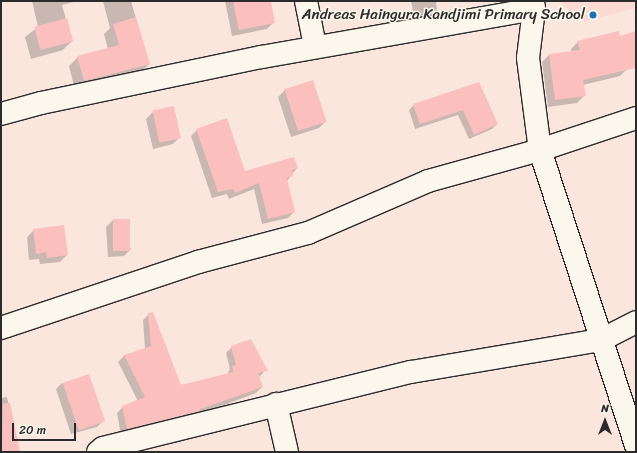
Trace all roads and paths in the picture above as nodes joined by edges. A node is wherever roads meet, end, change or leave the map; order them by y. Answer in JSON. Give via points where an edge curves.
{"nodes":[{"id":1,"x":306,"y":1,"type":"edge"},
{"id":2,"x":533,"y":5,"type":"edge"},
{"id":3,"x":315,"y":46,"type":"junction"},
{"id":4,"x":1,"y":114,"type":"edge"},
{"id":5,"x":636,"y":118,"type":"edge"},
{"id":6,"x":540,"y":150,"type":"junction"},
{"id":7,"x":636,"y":322,"type":"edge"},
{"id":8,"x":1,"y":328,"type":"edge"},
{"id":9,"x":601,"y":340,"type":"junction"},
{"id":10,"x":276,"y":404,"type":"junction"},
{"id":11,"x":636,"y":445,"type":"edge"},
{"id":12,"x":98,"y":452,"type":"edge"},
{"id":13,"x":287,"y":452,"type":"edge"}],
"edges":[{"from":1,"to":3,"type":"street"},
{"from":2,"to":3,"type":"street"},
{"from":2,"to":6,"type":"street","via":[[528,58]]},
{"from":3,"to":4,"type":"street","via":[[41,102]]},
{"from":5,"to":6,"type":"street"},
{"from":6,"to":8,"type":"street","via":[[428,181],[308,233],[198,262]]},
{"from":6,"to":9,"type":"street"},
{"from":7,"to":9,"type":"street"},
{"from":9,"to":10,"type":"street","via":[[411,372]]},
{"from":9,"to":11,"type":"street"},
{"from":10,"to":12,"type":"street","via":[[103,448]]},
{"from":10,"to":13,"type":"street"}]}
